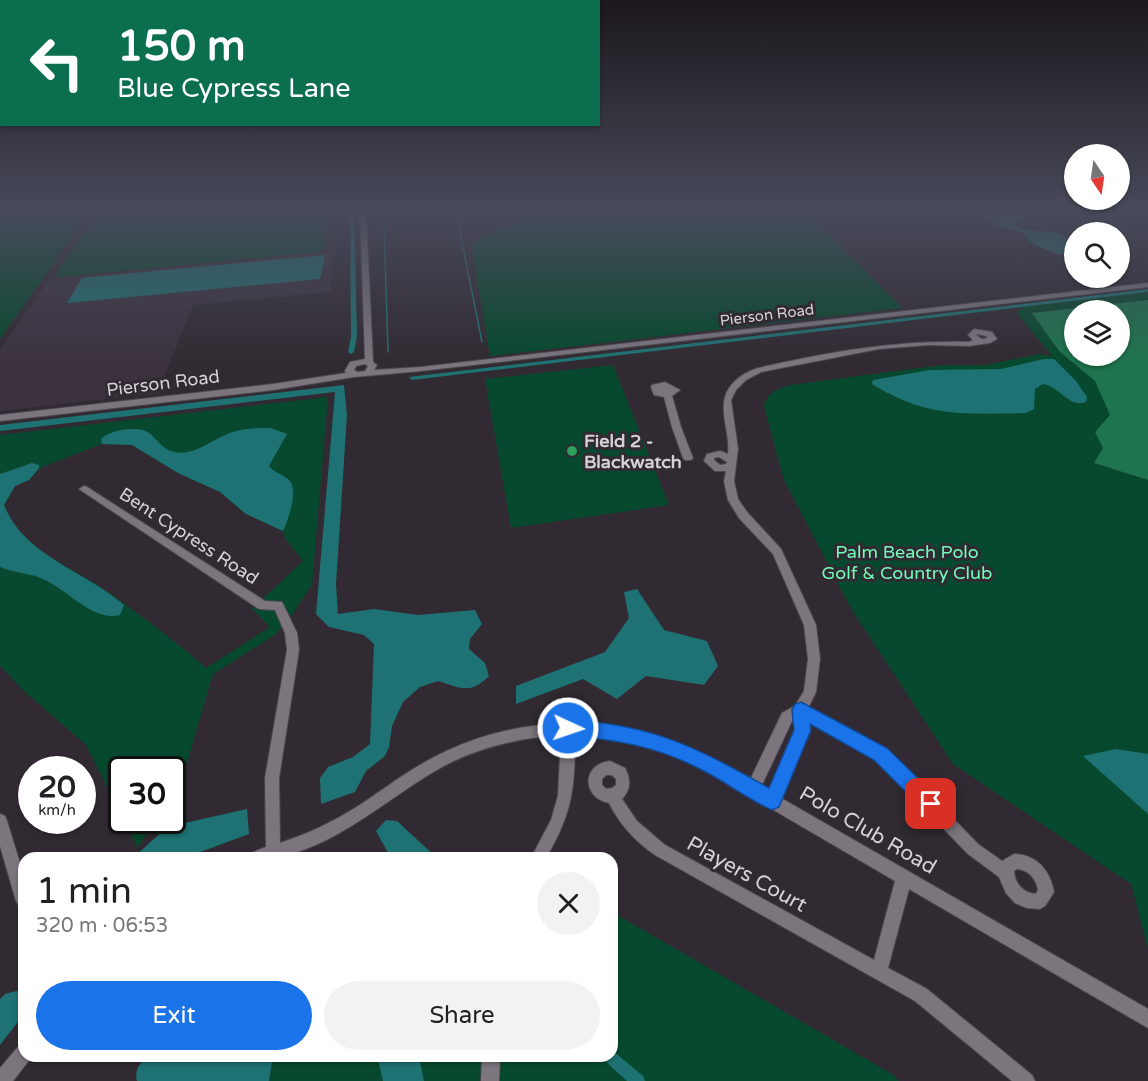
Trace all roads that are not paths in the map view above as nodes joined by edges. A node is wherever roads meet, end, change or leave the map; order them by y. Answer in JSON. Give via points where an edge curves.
{"nodes":[{"id":1,"x":364,"y":261,"type":"edge"},
{"id":2,"x":1148,"y":285,"type":"edge"},
{"id":3,"x":980,"y":341,"type":"dead end"},
{"id":4,"x":367,"y":352,"type":"junction"},
{"id":5,"x":359,"y":362,"type":"junction"},
{"id":6,"x":370,"y":367,"type":"junction"},
{"id":7,"x":352,"y":372,"type":"junction"},
{"id":8,"x":666,"y":393,"type":"dead end"},
{"id":9,"x":0,"y":418,"type":"edge"},
{"id":10,"x":688,"y":458,"type":"dead end"},
{"id":11,"x":84,"y":489,"type":"dead end"},
{"id":12,"x":801,"y":710,"type":"junction"},
{"id":13,"x":568,"y":728,"type":"junction"},
{"id":14,"x":753,"y":789,"type":"junction"},
{"id":15,"x":612,"y":795,"type":"dead end"},
{"id":16,"x":772,"y":801,"type":"junction"},
{"id":17,"x":0,"y":821,"type":"edge"},
{"id":18,"x":273,"y":852,"type":"joint"},
{"id":19,"x":542,"y":852,"type":"edge"},
{"id":20,"x":1005,"y":873,"type":"dead end"},
{"id":21,"x":904,"y":877,"type":"junction"},
{"id":22,"x":18,"y":881,"type":"edge"},
{"id":23,"x":879,"y":971,"type":"junction"},
{"id":24,"x":1148,"y":1018,"type":"edge"},
{"id":25,"x":18,"y":1060,"type":"edge"},
{"id":26,"x":491,"y":1062,"type":"edge"},
{"id":27,"x":1,"y":1081,"type":"edge"},
{"id":28,"x":490,"y":1081,"type":"edge"},
{"id":29,"x":1026,"y":1081,"type":"edge"}],
"edges":[{"from":1,"to":4,"type":"street"},
{"from":2,"to":6,"type":"street","name":"Pierson Road","via":[[421,369]]},
{"from":3,"to":12,"type":"street","via":[[879,347],[758,370],[732,389],[727,400],[732,433],[729,481],[733,500],[777,552],[810,626],[814,659],[810,692]]},
{"from":4,"to":5,"type":"street"},
{"from":4,"to":6,"type":"street"},
{"from":5,"to":6,"type":"street"},
{"from":5,"to":7,"type":"street"},
{"from":6,"to":7,"type":"street","name":"Pierson Road"},
{"from":7,"to":9,"type":"street","name":"Pierson Road","via":[[285,386]]},
{"from":8,"to":10,"type":"street"},
{"from":11,"to":18,"type":"street","name":"Bent Cypress Road","via":[[263,606],[278,605],[291,633],[293,650],[272,778]]},
{"from":12,"to":14,"type":"street","via":[[787,717]]},
{"from":12,"to":16,"type":"street","via":[[802,730]]},
{"from":12,"to":20,"type":"street","via":[[881,754],[973,849]]},
{"from":13,"to":14,"type":"street","name":"Polo Club Road","via":[[610,730],[663,743]]},
{"from":13,"to":18,"type":"street","name":"Polo Club Road","via":[[514,734],[470,747],[418,774],[348,821]]},
{"from":13,"to":19,"type":"street","via":[[565,804]]},
{"from":14,"to":16,"type":"street","name":"Polo Club Road"},
{"from":15,"to":23,"type":"street","name":"Players Court","via":[[622,816],[660,850]]},
{"from":16,"to":21,"type":"street","name":"Polo Club Road"},
{"from":17,"to":22,"type":"street"},
{"from":21,"to":23,"type":"street"},
{"from":21,"to":24,"type":"street","name":"Polo Club Road"},
{"from":23,"to":29,"type":"street","name":"Players Court","via":[[931,1001]]},
{"from":25,"to":27,"type":"street"},
{"from":26,"to":28,"type":"street"}]}
